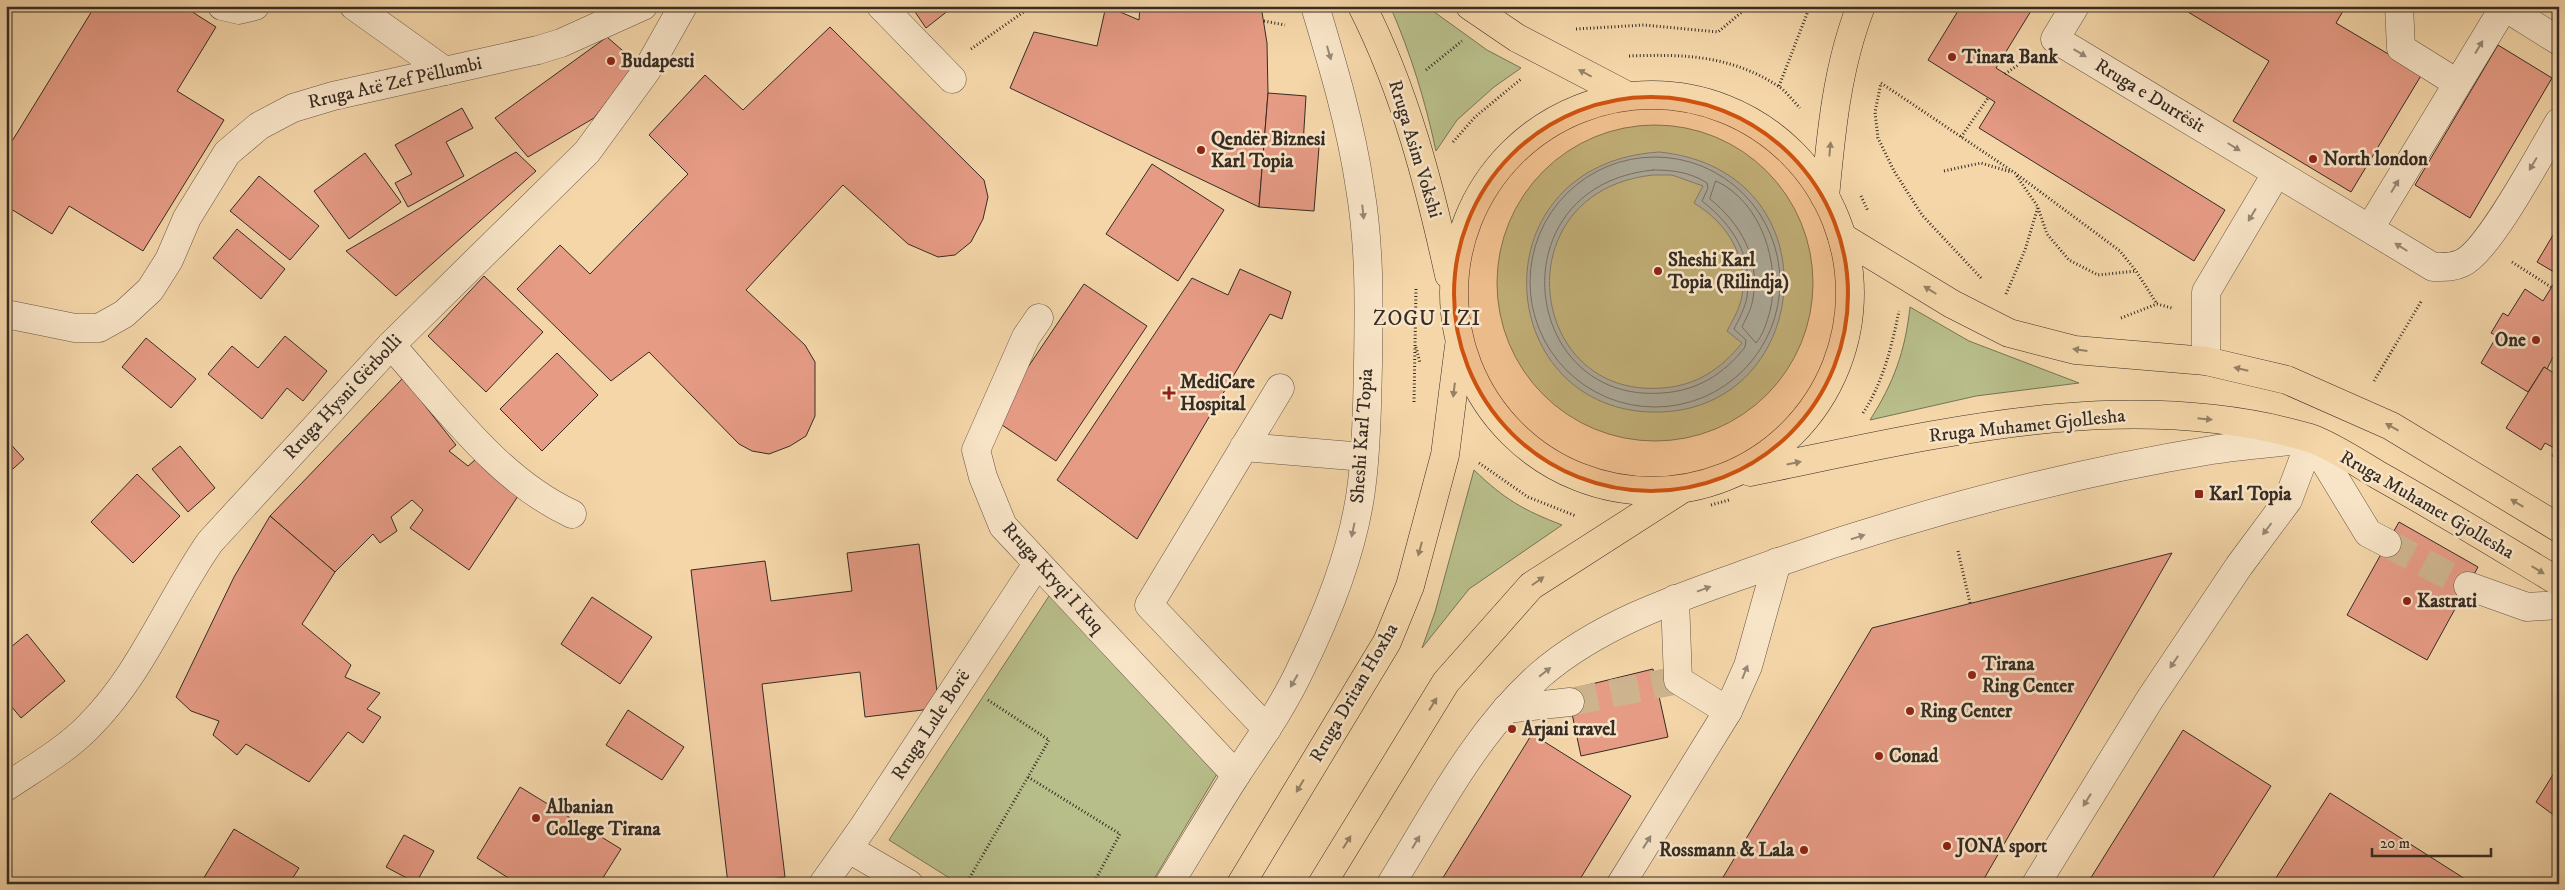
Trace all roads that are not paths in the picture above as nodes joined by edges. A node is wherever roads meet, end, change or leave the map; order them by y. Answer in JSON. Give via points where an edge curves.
{"nodes":[{"id":1,"x":222,"y":6,"type":"edge"},
{"id":2,"x":255,"y":6,"type":"edge"},
{"id":3,"x":354,"y":6,"type":"edge"},
{"id":4,"x":643,"y":6,"type":"edge"},
{"id":5,"x":683,"y":6,"type":"edge"},
{"id":6,"x":881,"y":6,"type":"edge"},
{"id":7,"x":1315,"y":6,"type":"edge"},
{"id":8,"x":1362,"y":6,"type":"edge"},
{"id":9,"x":1470,"y":6,"type":"edge"},
{"id":10,"x":1861,"y":6,"type":"edge"},
{"id":11,"x":2074,"y":6,"type":"edge"},
{"id":12,"x":2399,"y":6,"type":"edge"},
{"id":13,"x":2503,"y":6,"type":"edge"},
{"id":14,"x":2559,"y":41,"type":"edge"},
{"id":15,"x":445,"y":71,"type":"junction"},
{"id":16,"x":952,"y":79,"type":"dead end"},
{"id":17,"x":2457,"y":83,"type":"junction"},
{"id":18,"x":1628,"y":96,"type":"junction"},
{"id":19,"x":2559,"y":122,"type":"edge"},
{"id":20,"x":2276,"y":174,"type":"junction"},
{"id":21,"x":1825,"y":198,"type":"junction"},
{"id":22,"x":2370,"y":228,"type":"junction"},
{"id":23,"x":1842,"y":238,"type":"junction"},
{"id":24,"x":1454,"y":296,"type":"junction"},
{"id":25,"x":6,"y":314,"type":"edge"},
{"id":26,"x":1039,"y":318,"type":"dead end"},
{"id":27,"x":1459,"y":342,"type":"junction"},
{"id":28,"x":391,"y":345,"type":"junction"},
{"id":29,"x":2206,"y":361,"type":"junction"},
{"id":30,"x":1280,"y":388,"type":"dead end"},
{"id":31,"x":2312,"y":439,"type":"junction"},
{"id":32,"x":1244,"y":446,"type":"junction"},
{"id":33,"x":1364,"y":457,"type":"junction"},
{"id":34,"x":1734,"y":487,"type":"junction"},
{"id":35,"x":1679,"y":490,"type":"junction"},
{"id":36,"x":572,"y":514,"type":"dead end"},
{"id":37,"x":2559,"y":528,"type":"edge"},
{"id":38,"x":2387,"y":543,"type":"tunnel mouth"},
{"id":39,"x":1777,"y":562,"type":"junction"},
{"id":40,"x":1037,"y":564,"type":"junction"},
{"id":41,"x":2559,"y":582,"type":"edge"},
{"id":42,"x":2468,"y":586,"type":"tunnel mouth"},
{"id":43,"x":1675,"y":599,"type":"junction"},
{"id":44,"x":2559,"y":605,"type":"edge"},
{"id":45,"x":1570,"y":702,"type":"tunnel mouth"},
{"id":46,"x":1506,"y":709,"type":"junction"},
{"id":47,"x":1728,"y":711,"type":"junction"},
{"id":48,"x":1267,"y":729,"type":"junction"},
{"id":49,"x":1236,"y":775,"type":"junction"},
{"id":50,"x":6,"y":787,"type":"edge"},
{"id":51,"x":849,"y":849,"type":"junction"},
{"id":52,"x":823,"y":884,"type":"edge"},
{"id":53,"x":909,"y":884,"type":"edge"},
{"id":54,"x":1169,"y":884,"type":"edge"},
{"id":55,"x":1241,"y":884,"type":"edge"},
{"id":56,"x":1322,"y":884,"type":"edge"},
{"id":57,"x":1390,"y":884,"type":"edge"},
{"id":58,"x":1621,"y":884,"type":"edge"},
{"id":59,"x":2036,"y":884,"type":"edge"}],
"edges":[{"from":1,"to":2,"type":"street","via":[[239,10]]},
{"from":3,"to":15,"type":"street"},
{"from":4,"to":15,"type":"street","name":"Rruga Atë Zef Pëllumbi","via":[[561,43]]},
{"from":5,"to":28,"type":"street","name":"Rruga Hysni Gërbolli","via":[[647,70],[587,152]]},
{"from":6,"to":16,"type":"street"},
{"from":7,"to":33,"type":"street","name":"Sheshi Karl Topia","one_way":true,"via":[[1342,98],[1360,187],[1366,237],[1369,281]]},
{"from":8,"to":24,"type":"main road","name":"Rruga Asim Vokshi","via":[[1400,93],[1418,148]]},
{"from":18,"to":9,"type":"main road","one_way":true,"via":[[1517,38]]},
{"from":21,"to":10,"type":"main road","one_way":true,"via":[[1830,139],[1843,61]]},
{"from":11,"to":20,"type":"street","name":"Rruga e Durrësit","one_way":true,"via":[[2055,38]]},
{"from":12,"to":17,"type":"street","via":[[2400,48]]},
{"from":13,"to":14,"type":"street"},
{"from":17,"to":13,"type":"street","one_way":true},
{"from":15,"to":25,"type":"street","name":"Rruga Atë Zef Pëllumbi","via":[[332,96],[293,108],[259,126],[227,153],[208,181],[169,260],[150,290],[124,314],[99,328],[75,328]]},
{"from":22,"to":17,"type":"street","one_way":true},
{"from":18,"to":21,"type":"main road","via":[[1676,96],[1730,111],[1763,128],[1798,159]]},
{"from":18,"to":24,"type":"main road","via":[[1581,107],[1538,130],[1502,162],[1475,202],[1459,248]]},
{"from":19,"to":22,"type":"street","one_way":true,"via":[[2484,245],[2464,262],[2451,267],[2433,266]]},
{"from":20,"to":22,"type":"street"},
{"from":20,"to":29,"type":"street","one_way":true,"via":[[2206,292]]},
{"from":21,"to":23,"type":"main road"},
{"from":29,"to":23,"type":"main road","one_way":true,"via":[[2075,350],[2009,333],[1952,304]]},
{"from":23,"to":34,"type":"main road","via":[[1850,285],[1846,333],[1831,378],[1805,419]]},
{"from":24,"to":27,"type":"main road"},
{"from":26,"to":40,"type":"street","name":"Rruga Kryqi I Kuq","via":[[1026,337],[976,450],[1003,526]]},
{"from":27,"to":35,"type":"main road","via":[[1477,387],[1504,427],[1541,458],[1584,480],[1631,491]]},
{"from":27,"to":55,"type":"main road","name":"Rruga Dritan Hoxha","one_way":true,"via":[[1445,455],[1410,586],[1387,642]]},
{"from":28,"to":36,"type":"street","via":[[486,451],[546,502]]},
{"from":28,"to":50,"type":"street","name":"Rruga Hysni Gërbolli","via":[[210,542],[187,575],[133,674],[109,706],[88,728]]},
{"from":37,"to":29,"type":"main road","one_way":true,"via":[[2391,426],[2287,380]]},
{"from":30,"to":32,"type":"street"},
{"from":34,"to":31,"type":"main road","name":"Rruga Muhamet Gjollesha","one_way":true,"via":[[1835,455],[1938,434],[2104,415],[2156,413],[2230,421]]},
{"from":31,"to":38,"type":"street","via":[[2368,533]]},
{"from":39,"to":31,"type":"street","one_way":true,"via":[[1950,510],[2058,482],[2215,450]]},
{"from":31,"to":41,"type":"main road","name":"Rruga Muhamet Gjollesha","one_way":true,"via":[[2406,490]]},
{"from":31,"to":59,"type":"street","one_way":true,"via":[[2288,500],[2239,566],[2150,700]]},
{"from":32,"to":33,"type":"street"},
{"from":32,"to":48,"type":"street","via":[[1150,605]]},
{"from":33,"to":48,"type":"street","name":"Sheshi Karl Topia","one_way":true,"via":[[1362,484],[1349,546],[1334,593],[1301,669]]},
{"from":34,"to":35,"type":"main road"},
{"from":56,"to":35,"type":"main road","one_way":true,"via":[[1446,682],[1531,586]]},
{"from":43,"to":39,"type":"street","one_way":true},
{"from":47,"to":39,"type":"street","one_way":true,"via":[[1748,666]]},
{"from":40,"to":49,"type":"street","name":"Rruga Kryqi I Kuq"},
{"from":40,"to":51,"type":"street","name":"Rruga Lule Borë"},
{"from":42,"to":44,"type":"street","via":[[2527,607]]},
{"from":46,"to":43,"type":"street","one_way":true,"via":[[1541,675],[1582,645]]},
{"from":43,"to":47,"type":"street","via":[[1678,680]]},
{"from":45,"to":46,"type":"street"},
{"from":57,"to":46,"type":"street","one_way":true,"via":[[1468,758]]},
{"from":58,"to":47,"type":"street","one_way":true},
{"from":48,"to":49,"type":"street","name":"Sheshi Karl Topia"},
{"from":49,"to":54,"type":"street","name":"Sheshi Karl Topia"},
{"from":51,"to":52,"type":"street","name":"Rruga Lule Borë"},
{"from":51,"to":53,"type":"street"}]}
